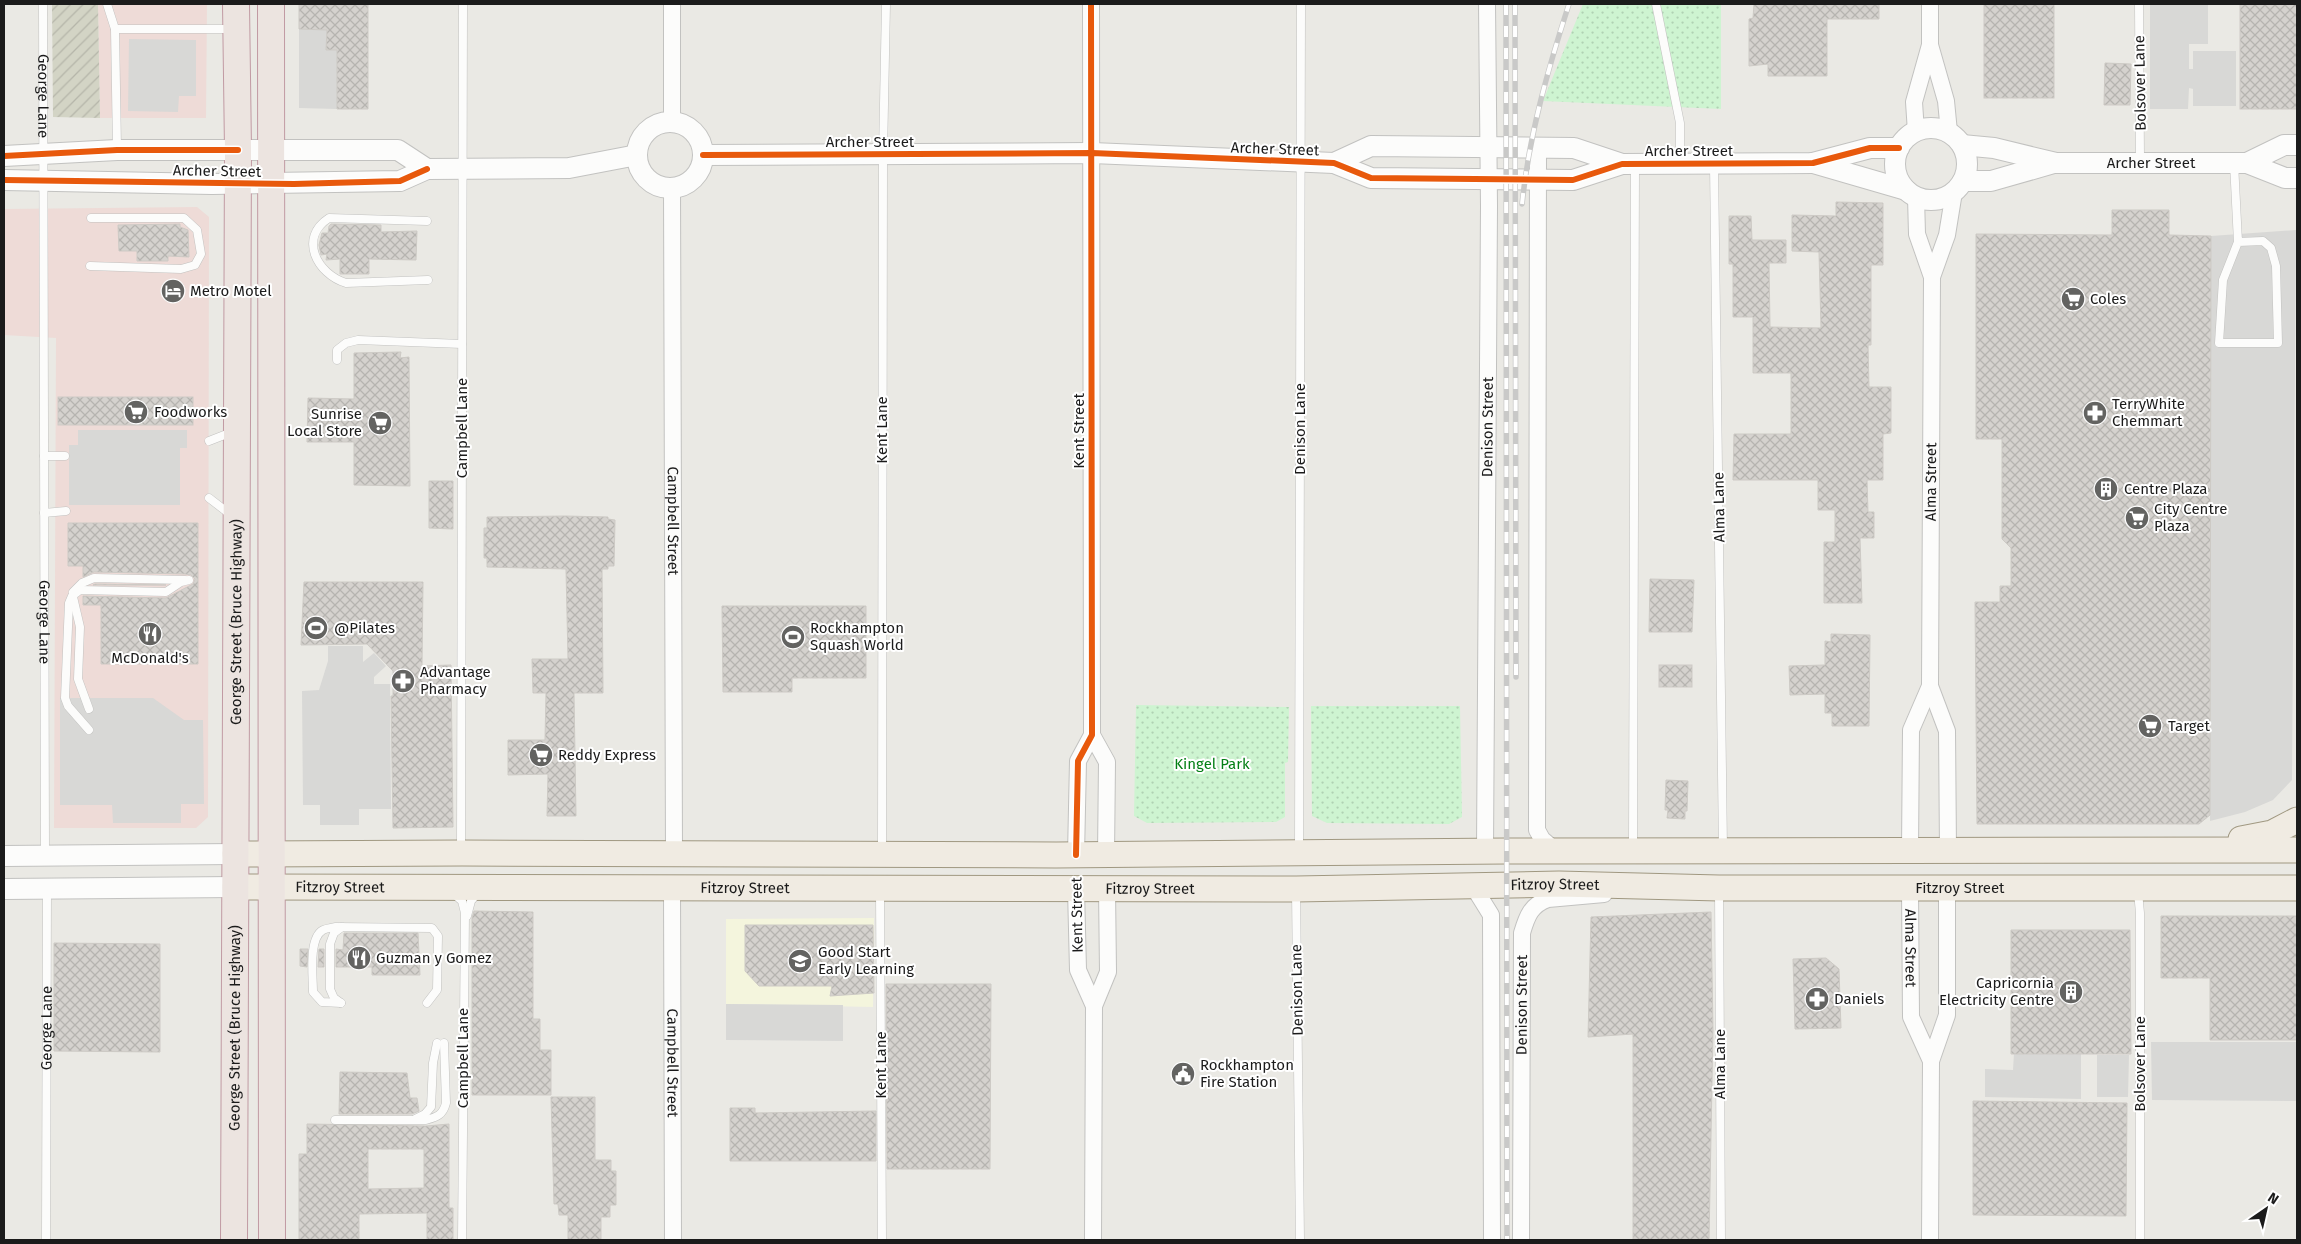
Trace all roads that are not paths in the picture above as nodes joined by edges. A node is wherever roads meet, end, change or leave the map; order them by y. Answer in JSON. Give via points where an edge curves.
{"nodes":[{"id":1,"x":43,"y":4,"type":"edge"},
{"id":2,"x":107,"y":4,"type":"edge"},
{"id":3,"x":271,"y":4,"type":"edge"},
{"id":4,"x":463,"y":4,"type":"edge"},
{"id":5,"x":672,"y":4,"type":"edge"},
{"id":6,"x":886,"y":4,"type":"edge"},
{"id":7,"x":1092,"y":4,"type":"edge"},
{"id":8,"x":1301,"y":4,"type":"edge"},
{"id":9,"x":1487,"y":4,"type":"edge"},
{"id":10,"x":1656,"y":4,"type":"edge"},
{"id":11,"x":1930,"y":4,"type":"edge"},
{"id":12,"x":2139,"y":4,"type":"edge"},
{"id":13,"x":236,"y":16,"type":"edge"},
{"id":14,"x":115,"y":29,"type":"junction"},
{"id":15,"x":1930,"y":45,"type":"junction"},
{"id":16,"x":672,"y":122,"type":"junction"},
{"id":17,"x":1916,"y":132,"type":"junction"},
{"id":18,"x":1955,"y":139,"type":"junction"},
{"id":19,"x":2297,"y":145,"type":"edge"},
{"id":20,"x":1488,"y":147,"type":"junction"},
{"id":21,"x":1538,"y":148,"type":"junction"},
{"id":22,"x":1899,"y":148,"type":"junction"},
{"id":23,"x":117,"y":150,"type":"junction"},
{"id":24,"x":238,"y":150,"type":"junction"},
{"id":25,"x":272,"y":150,"type":"junction"},
{"id":26,"x":1092,"y":153,"type":"junction"},
{"id":27,"x":883,"y":154,"type":"junction"},
{"id":28,"x":42,"y":155,"type":"junction"},
{"id":29,"x":637,"y":155,"type":"junction"},
{"id":30,"x":703,"y":155,"type":"junction"},
{"id":31,"x":4,"y":156,"type":"edge"},
{"id":32,"x":2140,"y":162,"type":"junction"},
{"id":33,"x":1302,"y":163,"type":"junction"},
{"id":34,"x":1334,"y":163,"type":"junction"},
{"id":35,"x":1680,"y":163,"type":"junction"},
{"id":36,"x":1714,"y":163,"type":"junction"},
{"id":37,"x":1813,"y":163,"type":"junction"},
{"id":38,"x":2056,"y":163,"type":"junction"},
{"id":39,"x":2240,"y":163,"type":"junction"},
{"id":40,"x":1628,"y":164,"type":"junction"},
{"id":41,"x":462,"y":168,"type":"junction"},
{"id":42,"x":426,"y":169,"type":"junction"},
{"id":43,"x":2297,"y":178,"type":"edge"},
{"id":44,"x":1489,"y":179,"type":"junction"},
{"id":45,"x":4,"y":180,"type":"edge"},
{"id":46,"x":42,"y":180,"type":"junction"},
{"id":47,"x":1538,"y":180,"type":"junction"},
{"id":48,"x":237,"y":184,"type":"junction"},
{"id":49,"x":272,"y":184,"type":"junction"},
{"id":50,"x":672,"y":187,"type":"junction"},
{"id":51,"x":1958,"y":187,"type":"junction"},
{"id":52,"x":1911,"y":193,"type":"junction"},
{"id":53,"x":91,"y":218,"type":"dead end"},
{"id":54,"x":427,"y":221,"type":"dead end"},
{"id":55,"x":2238,"y":242,"type":"junction"},
{"id":56,"x":90,"y":266,"type":"dead end"},
{"id":57,"x":1932,"y":277,"type":"junction"},
{"id":58,"x":428,"y":280,"type":"dead end"},
{"id":59,"x":462,"y":344,"type":"junction"},
{"id":60,"x":337,"y":360,"type":"dead end"},
{"id":61,"x":236,"y":430,"type":"junction"},
{"id":62,"x":209,"y":441,"type":"dead end"},
{"id":63,"x":44,"y":456,"type":"junction"},
{"id":64,"x":65,"y":456,"type":"dead end"},
{"id":65,"x":208,"y":498,"type":"dead end"},
{"id":66,"x":66,"y":511,"type":"dead end"},
{"id":67,"x":44,"y":513,"type":"junction"},
{"id":68,"x":236,"y":519,"type":"junction"},
{"id":69,"x":74,"y":595,"type":"junction"},
{"id":70,"x":69,"y":603,"type":"junction"},
{"id":71,"x":1930,"y":687,"type":"junction"},
{"id":72,"x":89,"y":709,"type":"dead end"},
{"id":73,"x":89,"y":730,"type":"dead end"},
{"id":74,"x":1092,"y":735,"type":"junction"},
{"id":75,"x":2297,"y":820,"type":"edge"},
{"id":76,"x":2190,"y":849,"type":"junction"},
{"id":77,"x":1633,"y":850,"type":"junction"},
{"id":78,"x":1723,"y":850,"type":"junction"},
{"id":79,"x":1910,"y":850,"type":"junction"},
{"id":80,"x":1948,"y":850,"type":"junction"},
{"id":81,"x":2297,"y":850,"type":"edge"},
{"id":82,"x":1486,"y":851,"type":"junction"},
{"id":83,"x":1556,"y":851,"type":"junction"},
{"id":84,"x":462,"y":853,"type":"junction"},
{"id":85,"x":235,"y":854,"type":"junction"},
{"id":86,"x":674,"y":854,"type":"junction"},
{"id":87,"x":1299,"y":854,"type":"junction"},
{"id":88,"x":272,"y":855,"type":"junction"},
{"id":89,"x":882,"y":855,"type":"junction"},
{"id":90,"x":1076,"y":855,"type":"junction"},
{"id":91,"x":1106,"y":855,"type":"junction"},
{"id":92,"x":4,"y":856,"type":"edge"},
{"id":93,"x":45,"y":856,"type":"junction"},
{"id":94,"x":1473,"y":886,"type":"junction"},
{"id":95,"x":1663,"y":886,"type":"junction"},
{"id":96,"x":235,"y":887,"type":"junction"},
{"id":97,"x":672,"y":887,"type":"junction"},
{"id":98,"x":272,"y":888,"type":"junction"},
{"id":99,"x":442,"y":888,"type":"junction"},
{"id":100,"x":486,"y":888,"type":"junction"},
{"id":101,"x":1719,"y":888,"type":"junction"},
{"id":102,"x":1948,"y":888,"type":"junction"},
{"id":103,"x":2138,"y":888,"type":"junction"},
{"id":104,"x":2297,"y":888,"type":"edge"},
{"id":105,"x":4,"y":889,"type":"edge"},
{"id":106,"x":47,"y":889,"type":"junction"},
{"id":107,"x":880,"y":889,"type":"junction"},
{"id":108,"x":1107,"y":889,"type":"junction"},
{"id":109,"x":1296,"y":889,"type":"junction"},
{"id":110,"x":1910,"y":889,"type":"junction"},
{"id":111,"x":1076,"y":890,"type":"junction"},
{"id":112,"x":342,"y":927,"type":"junction"},
{"id":113,"x":427,"y":1004,"type":"dead end"},
{"id":114,"x":1094,"y":1006,"type":"junction"},
{"id":115,"x":1931,"y":1061,"type":"junction"},
{"id":116,"x":335,"y":1120,"type":"dead end"},
{"id":117,"x":414,"y":1120,"type":"junction"},
{"id":118,"x":462,"y":1123,"type":"junction"},
{"id":119,"x":46,"y":1240,"type":"edge"},
{"id":120,"x":234,"y":1240,"type":"edge"},
{"id":121,"x":272,"y":1240,"type":"edge"},
{"id":122,"x":462,"y":1240,"type":"edge"},
{"id":123,"x":673,"y":1240,"type":"edge"},
{"id":124,"x":882,"y":1240,"type":"edge"},
{"id":125,"x":1093,"y":1240,"type":"edge"},
{"id":126,"x":1300,"y":1240,"type":"edge"},
{"id":127,"x":1492,"y":1240,"type":"edge"},
{"id":128,"x":1522,"y":1240,"type":"edge"},
{"id":129,"x":1721,"y":1240,"type":"edge"},
{"id":130,"x":1930,"y":1240,"type":"edge"},
{"id":131,"x":2140,"y":1240,"type":"edge"}],
"edges":[{"from":1,"to":28,"type":"lane","name":"George Lane"},
{"from":2,"to":14,"type":"lane"},
{"from":3,"to":25,"type":"highway"},
{"from":4,"to":41,"type":"lane","name":"Campbell Lane"},
{"from":5,"to":16,"type":"street"},
{"from":6,"to":27,"type":"lane","name":"Kent Lane"},
{"from":7,"to":26,"type":"street","name":"Kent Street"},
{"from":8,"to":33,"type":"lane","name":"Denison Lane"},
{"from":9,"to":20,"type":"street","name":"Denison Street"},
{"from":10,"to":35,"type":"lane","via":[[1680,123]]},
{"from":11,"to":15,"type":"street"},
{"from":12,"to":32,"type":"lane","name":"Bolsover Lane"},
{"from":13,"to":14,"type":"lane"},
{"from":13,"to":24,"type":"highway","name":"George Street (Bruce Highway)"},
{"from":14,"to":23,"type":"lane"},
{"from":15,"to":17,"type":"street","via":[[1914,102]]},
{"from":15,"to":18,"type":"street"},
{"from":16,"to":29,"type":"street","via":[[656,125],[644,134],[638,144]]},
{"from":16,"to":30,"type":"street","via":[[694,132],[701,143]]},
{"from":17,"to":18,"type":"street","via":[[1926,128]]},
{"from":17,"to":22,"type":"street","via":[[1908,136]]},
{"from":18,"to":38,"type":"street","name":"Archer Street"},
{"from":18,"to":51,"type":"street","via":[[1967,163]]},
{"from":19,"to":39,"type":"street","name":"Archer Street","via":[[2284,145]]},
{"from":20,"to":21,"type":"street","name":"Archer Street"},
{"from":20,"to":34,"type":"street","name":"Archer Street","via":[[1371,146]]},
{"from":20,"to":44,"type":"street","name":"Denison Street"},
{"from":21,"to":40,"type":"street","name":"Archer Street","via":[[1574,148]]},
{"from":21,"to":47,"type":"street"},
{"from":22,"to":37,"type":"street","name":"Archer Street","via":[[1870,148]]},
{"from":22,"to":52,"type":"street","via":[[1896,174]]},
{"from":23,"to":24,"type":"street","name":"Archer Street"},
{"from":23,"to":28,"type":"street","name":"Archer Street"},
{"from":24,"to":25,"type":"street","name":"Archer Street"},
{"from":24,"to":48,"type":"highway","name":"George Street (Bruce Highway)"},
{"from":25,"to":42,"type":"street","name":"Archer Street","via":[[398,150]]},
{"from":25,"to":49,"type":"highway"},
{"from":26,"to":27,"type":"street","name":"Archer Street"},
{"from":26,"to":33,"type":"street","name":"Archer Street"},
{"from":26,"to":74,"type":"street","name":"Kent Street"},
{"from":27,"to":30,"type":"street","name":"Archer Street"},
{"from":27,"to":89,"type":"lane","name":"Kent Lane"},
{"from":28,"to":31,"type":"street","name":"Archer Street"},
{"from":28,"to":46,"type":"lane","name":"George Lane"},
{"from":29,"to":41,"type":"street","name":"Archer Street","via":[[569,168]]},
{"from":29,"to":50,"type":"street","via":[[642,170],[652,182]]},
{"from":30,"to":50,"type":"street","via":[[701,167],[694,177]]},
{"from":32,"to":38,"type":"street","name":"Archer Street"},
{"from":32,"to":39,"type":"street","name":"Archer Street"},
{"from":33,"to":34,"type":"street","name":"Archer Street"},
{"from":33,"to":87,"type":"lane","name":"Denison Lane"},
{"from":34,"to":44,"type":"street","name":"Archer Street","via":[[1371,178]]},
{"from":35,"to":36,"type":"street","name":"Archer Street"},
{"from":35,"to":40,"type":"street","name":"Archer Street"},
{"from":36,"to":37,"type":"street","name":"Archer Street"},
{"from":36,"to":78,"type":"lane","name":"Alma Lane"},
{"from":37,"to":52,"type":"street","name":"Archer Street"},
{"from":38,"to":51,"type":"street","name":"Archer Street"},
{"from":39,"to":43,"type":"street","name":"Archer Street","via":[[2285,178]]},
{"from":39,"to":55,"type":"lane"},
{"from":40,"to":47,"type":"street","name":"Archer Street","via":[[1573,180]]},
{"from":40,"to":77,"type":"lane"},
{"from":41,"to":42,"type":"street","name":"Archer Street"},
{"from":41,"to":59,"type":"lane","name":"Campbell Lane"},
{"from":42,"to":49,"type":"street","name":"Archer Street","via":[[400,181]]},
{"from":44,"to":47,"type":"street","name":"Archer Street"},
{"from":44,"to":82,"type":"street","name":"Denison Street"},
{"from":45,"to":46,"type":"street","name":"Archer Street"},
{"from":46,"to":48,"type":"street","name":"Archer Street"},
{"from":46,"to":63,"type":"lane","name":"George Lane"},
{"from":47,"to":83,"type":"street","via":[[1536,830]]},
{"from":48,"to":49,"type":"street","name":"Archer Street"},
{"from":48,"to":61,"type":"highway","name":"George Street (Bruce Highway)"},
{"from":49,"to":88,"type":"highway"},
{"from":50,"to":86,"type":"street","name":"Campbell Street"},
{"from":51,"to":52,"type":"street","via":[[1936,200]]},
{"from":51,"to":57,"type":"street","name":"Alma Street","via":[[1947,235]]},
{"from":52,"to":57,"type":"street","name":"Alma Street","via":[[1917,234]]},
{"from":53,"to":56,"type":"lane","via":[[184,218],[197,230],[201,254],[195,265],[181,269]]},
{"from":54,"to":58,"type":"lane","via":[[329,218],[319,225],[312,246],[317,260],[336,280],[346,283]]},
{"from":55,"to":55,"type":"lane","via":[[2223,280],[2219,343],[2278,343],[2276,266],[2271,248],[2263,240]]},
{"from":57,"to":71,"type":"street","name":"Alma Street"},
{"from":59,"to":60,"type":"lane","via":[[358,340],[346,343],[338,350]]},
{"from":59,"to":84,"type":"lane","name":"Campbell Lane"},
{"from":61,"to":62,"type":"lane"},
{"from":61,"to":68,"type":"highway","name":"George Street (Bruce Highway)"},
{"from":63,"to":64,"type":"lane"},
{"from":63,"to":67,"type":"lane","name":"George Lane"},
{"from":65,"to":68,"type":"lane"},
{"from":66,"to":67,"type":"lane"},
{"from":67,"to":93,"type":"lane","name":"George Lane"},
{"from":68,"to":85,"type":"highway","name":"George Street (Bruce Highway)"},
{"from":69,"to":70,"type":"lane"},
{"from":69,"to":70,"type":"lane","via":[[80,590],[166,592],[189,580],[94,578],[82,583],[73,592]]},
{"from":69,"to":72,"type":"lane","via":[[80,627],[78,679]]},
{"from":70,"to":73,"type":"lane","via":[[65,698]]},
{"from":71,"to":79,"type":"street","name":"Alma Street","via":[[1911,730]]},
{"from":71,"to":80,"type":"street","name":"Alma Street","via":[[1947,732]]},
{"from":74,"to":90,"type":"street","name":"Kent Street","via":[[1078,761]]},
{"from":74,"to":91,"type":"street","name":"Kent Street","via":[[1107,762]]},
{"from":75,"to":76,"type":"main road","via":[[2272,833]]},
{"from":76,"to":80,"type":"main road"},
{"from":76,"to":81,"type":"main road"},
{"from":77,"to":78,"type":"main road"},
{"from":77,"to":83,"type":"main road"},
{"from":78,"to":79,"type":"main road"},
{"from":79,"to":80,"type":"main road"},
{"from":79,"to":110,"type":"main road","name":"Alma Street"},
{"from":80,"to":102,"type":"main road","name":"Alma Street"},
{"from":82,"to":83,"type":"main road"},
{"from":82,"to":87,"type":"main road"},
{"from":84,"to":86,"type":"main road"},
{"from":84,"to":88,"type":"main road"},
{"from":85,"to":88,"type":"main road"},
{"from":85,"to":93,"type":"street"},
{"from":85,"to":96,"type":"highway","name":"George Street (Bruce Highway)"},
{"from":86,"to":89,"type":"main road"},
{"from":86,"to":97,"type":"main road"},
{"from":87,"to":91,"type":"main road"},
{"from":88,"to":98,"type":"highway"},
{"from":89,"to":90,"type":"main road"},
{"from":90,"to":91,"type":"main road"},
{"from":90,"to":111,"type":"main road","name":"Kent Street"},
{"from":91,"to":108,"type":"main road","name":"Kent Street"},
{"from":92,"to":93,"type":"street"},
{"from":93,"to":106,"type":"street","name":"George Lane"},
{"from":94,"to":95,"type":"main road","name":"Fitzroy Street"},
{"from":94,"to":109,"type":"main road","name":"Fitzroy Street"},
{"from":94,"to":127,"type":"street","name":"Denison Street","via":[[1491,915]]},
{"from":95,"to":101,"type":"main road","name":"Fitzroy Street"},
{"from":95,"to":128,"type":"street","name":"Denison Street","via":[[1548,899],[1534,906],[1526,917],[1521,951]]},
{"from":96,"to":98,"type":"main road","name":"Fitzroy Street"},
{"from":96,"to":106,"type":"street","name":"Fitzroy Street"},
{"from":96,"to":120,"type":"highway","name":"George Street (Bruce Highway)"},
{"from":97,"to":100,"type":"main road","name":"Fitzroy Street"},
{"from":97,"to":107,"type":"main road","name":"Fitzroy Street"},
{"from":97,"to":123,"type":"street","name":"Campbell Street"},
{"from":98,"to":99,"type":"main road","name":"Fitzroy Street"},
{"from":98,"to":121,"type":"highway"},
{"from":99,"to":100,"type":"main road","name":"Fitzroy Street"},
{"from":99,"to":118,"type":"lane","name":"Campbell Lane","via":[[462,901],[465,913]]},
{"from":100,"to":118,"type":"lane","via":[[470,901],[467,914],[466,1084]]},
{"from":101,"to":110,"type":"main road","name":"Fitzroy Street"},
{"from":101,"to":129,"type":"lane","name":"Alma Lane"},
{"from":102,"to":103,"type":"main road","name":"Fitzroy Street"},
{"from":102,"to":110,"type":"main road","name":"Fitzroy Street"},
{"from":102,"to":115,"type":"street","name":"Alma Street","via":[[1947,1014]]},
{"from":103,"to":104,"type":"main road","name":"Fitzroy Street"},
{"from":103,"to":131,"type":"lane","name":"Bolsover Lane"},
{"from":105,"to":106,"type":"street","name":"Fitzroy Street"},
{"from":106,"to":119,"type":"lane","name":"George Lane"},
{"from":107,"to":111,"type":"main road","name":"Fitzroy Street"},
{"from":107,"to":124,"type":"lane","name":"Kent Lane"},
{"from":108,"to":109,"type":"main road","name":"Fitzroy Street"},
{"from":108,"to":111,"type":"main road","name":"Fitzroy Street"},
{"from":108,"to":114,"type":"street","name":"Kent Street","via":[[1108,972]]},
{"from":109,"to":126,"type":"lane","name":"Denison Lane"},
{"from":110,"to":115,"type":"street","name":"Alma Street","via":[[1911,1017]]},
{"from":111,"to":114,"type":"street","name":"Kent Street","via":[[1078,970]]},
{"from":112,"to":112,"type":"lane","via":[[323,930],[316,937],[313,992],[322,1002],[341,1004],[330,989],[330,944],[334,932]]},
{"from":112,"to":113,"type":"lane","via":[[435,930],[439,946],[437,990]]},
{"from":114,"to":125,"type":"street","name":"Kent Street"},
{"from":115,"to":130,"type":"street","name":"Alma Street"},
{"from":116,"to":117,"type":"lane"},
{"from":117,"to":117,"type":"lane","via":[[437,1117],[444,1110],[440,1043],[433,1063],[431,1107]]},
{"from":118,"to":122,"type":"lane","name":"Campbell Lane"}]}
